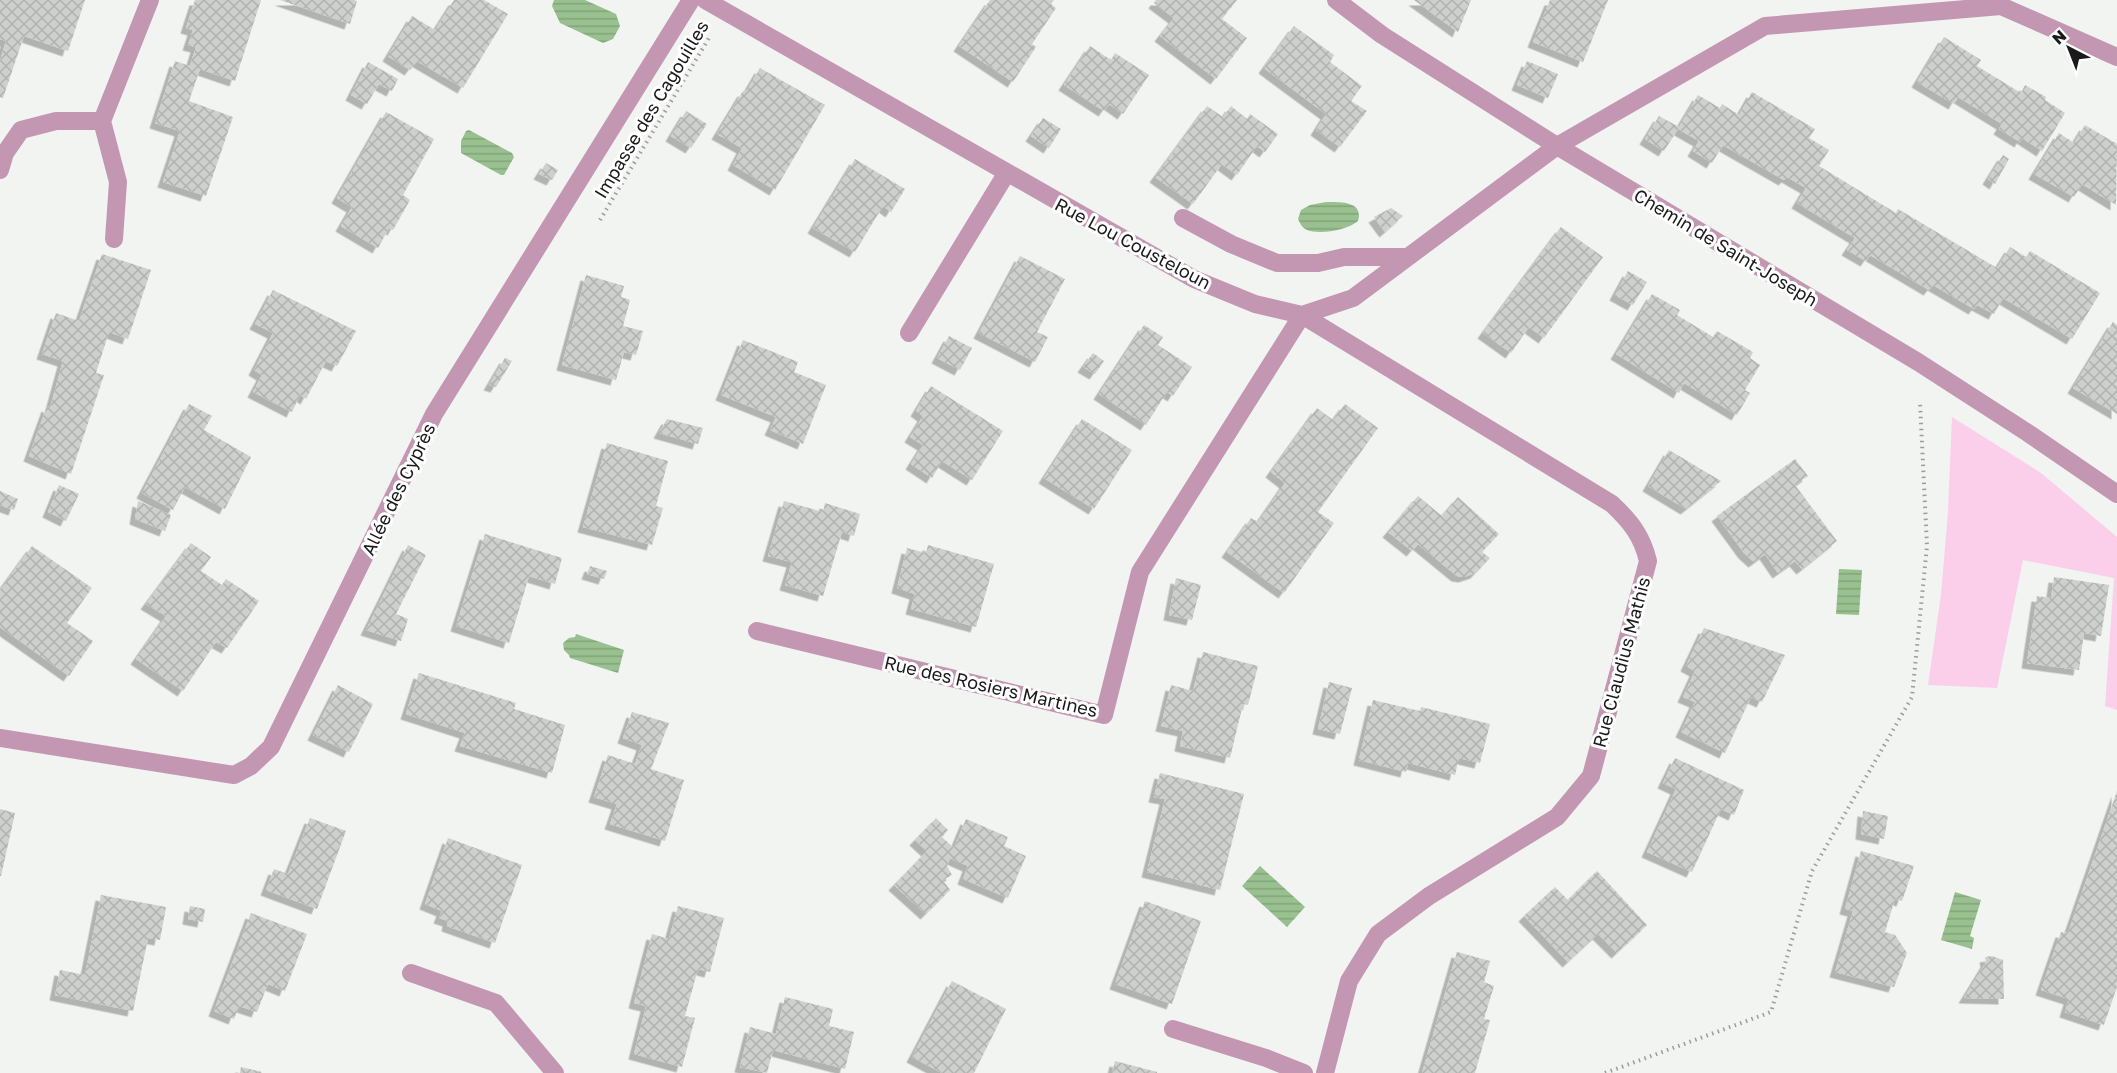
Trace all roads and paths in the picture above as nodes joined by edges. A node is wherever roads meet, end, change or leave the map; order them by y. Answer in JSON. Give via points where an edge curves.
{"nodes":[{"id":1,"x":150,"y":0,"type":"edge"},
{"id":2,"x":691,"y":0,"type":"edge"},
{"id":3,"x":705,"y":0,"type":"edge"},
{"id":4,"x":1336,"y":0,"type":"edge"},
{"id":5,"x":725,"y":11,"type":"junction"},
{"id":6,"x":2117,"y":57,"type":"edge"},
{"id":7,"x":102,"y":121,"type":"junction"},
{"id":8,"x":1557,"y":146,"type":"junction"},
{"id":9,"x":0,"y":170,"type":"edge"},
{"id":10,"x":1006,"y":174,"type":"junction"},
{"id":11,"x":1184,"y":218,"type":"dead end"},
{"id":12,"x":600,"y":220,"type":"dead end"},
{"id":13,"x":114,"y":239,"type":"dead end"},
{"id":14,"x":1408,"y":257,"type":"junction"},
{"id":15,"x":1302,"y":315,"type":"junction"},
{"id":16,"x":909,"y":333,"type":"dead end"},
{"id":17,"x":1917,"y":362,"type":"junction"},
{"id":18,"x":2117,"y":494,"type":"edge"},
{"id":19,"x":757,"y":631,"type":"dead end"},
{"id":20,"x":0,"y":738,"type":"edge"},
{"id":21,"x":411,"y":973,"type":"dead end"},
{"id":22,"x":1173,"y":1029,"type":"dead end"},
{"id":23,"x":555,"y":1073,"type":"edge"},
{"id":24,"x":1304,"y":1073,"type":"edge"},
{"id":25,"x":1325,"y":1073,"type":"edge"},
{"id":26,"x":1605,"y":1073,"type":"edge"}],
"edges":[{"from":1,"to":7,"type":"street"},
{"from":2,"to":20,"type":"street","name":"Allée des Cyprès","via":[[434,414],[271,747],[251,766],[234,775]]},
{"from":3,"to":5,"type":"street","name":"Rue Lou Cousteloun"},
{"from":4,"to":8,"type":"street","name":"Chemin de Saint-Joseph","via":[[1383,35]]},
{"from":5,"to":10,"type":"street","name":"Rue Lou Cousteloun"},
{"from":5,"to":12,"type":"path","name":"Impasse des Cagouilles"},
{"from":6,"to":8,"type":"street","via":[[2001,6],[1765,26]]},
{"from":7,"to":9,"type":"street","via":[[56,121],[21,130],[5,153]]},
{"from":7,"to":13,"type":"street","via":[[118,183]]},
{"from":8,"to":14,"type":"street"},
{"from":8,"to":17,"type":"street","name":"Chemin de Saint-Joseph"},
{"from":10,"to":15,"type":"street","name":"Rue Lou Cousteloun","via":[[1194,279],[1255,304]]},
{"from":10,"to":16,"type":"street"},
{"from":11,"to":14,"type":"street","via":[[1277,263]]},
{"from":14,"to":15,"type":"street","via":[[1353,298]]},
{"from":15,"to":19,"type":"street","name":"Rue des Rosiers Martines","via":[[1140,572],[1104,715]]},
{"from":15,"to":25,"type":"street","name":"Rue Claudius Mathis","via":[[1612,504],[1644,544],[1648,561],[1591,776],[1557,817],[1429,896],[1378,934],[1349,981]]},
{"from":17,"to":18,"type":"street","name":"Chemin de Saint-Joseph"},
{"from":17,"to":26,"type":"path","via":[[1927,546],[1912,697],[1812,871],[1771,1012]]},
{"from":21,"to":23,"type":"street","via":[[496,1003]]},
{"from":22,"to":24,"type":"street"}]}
